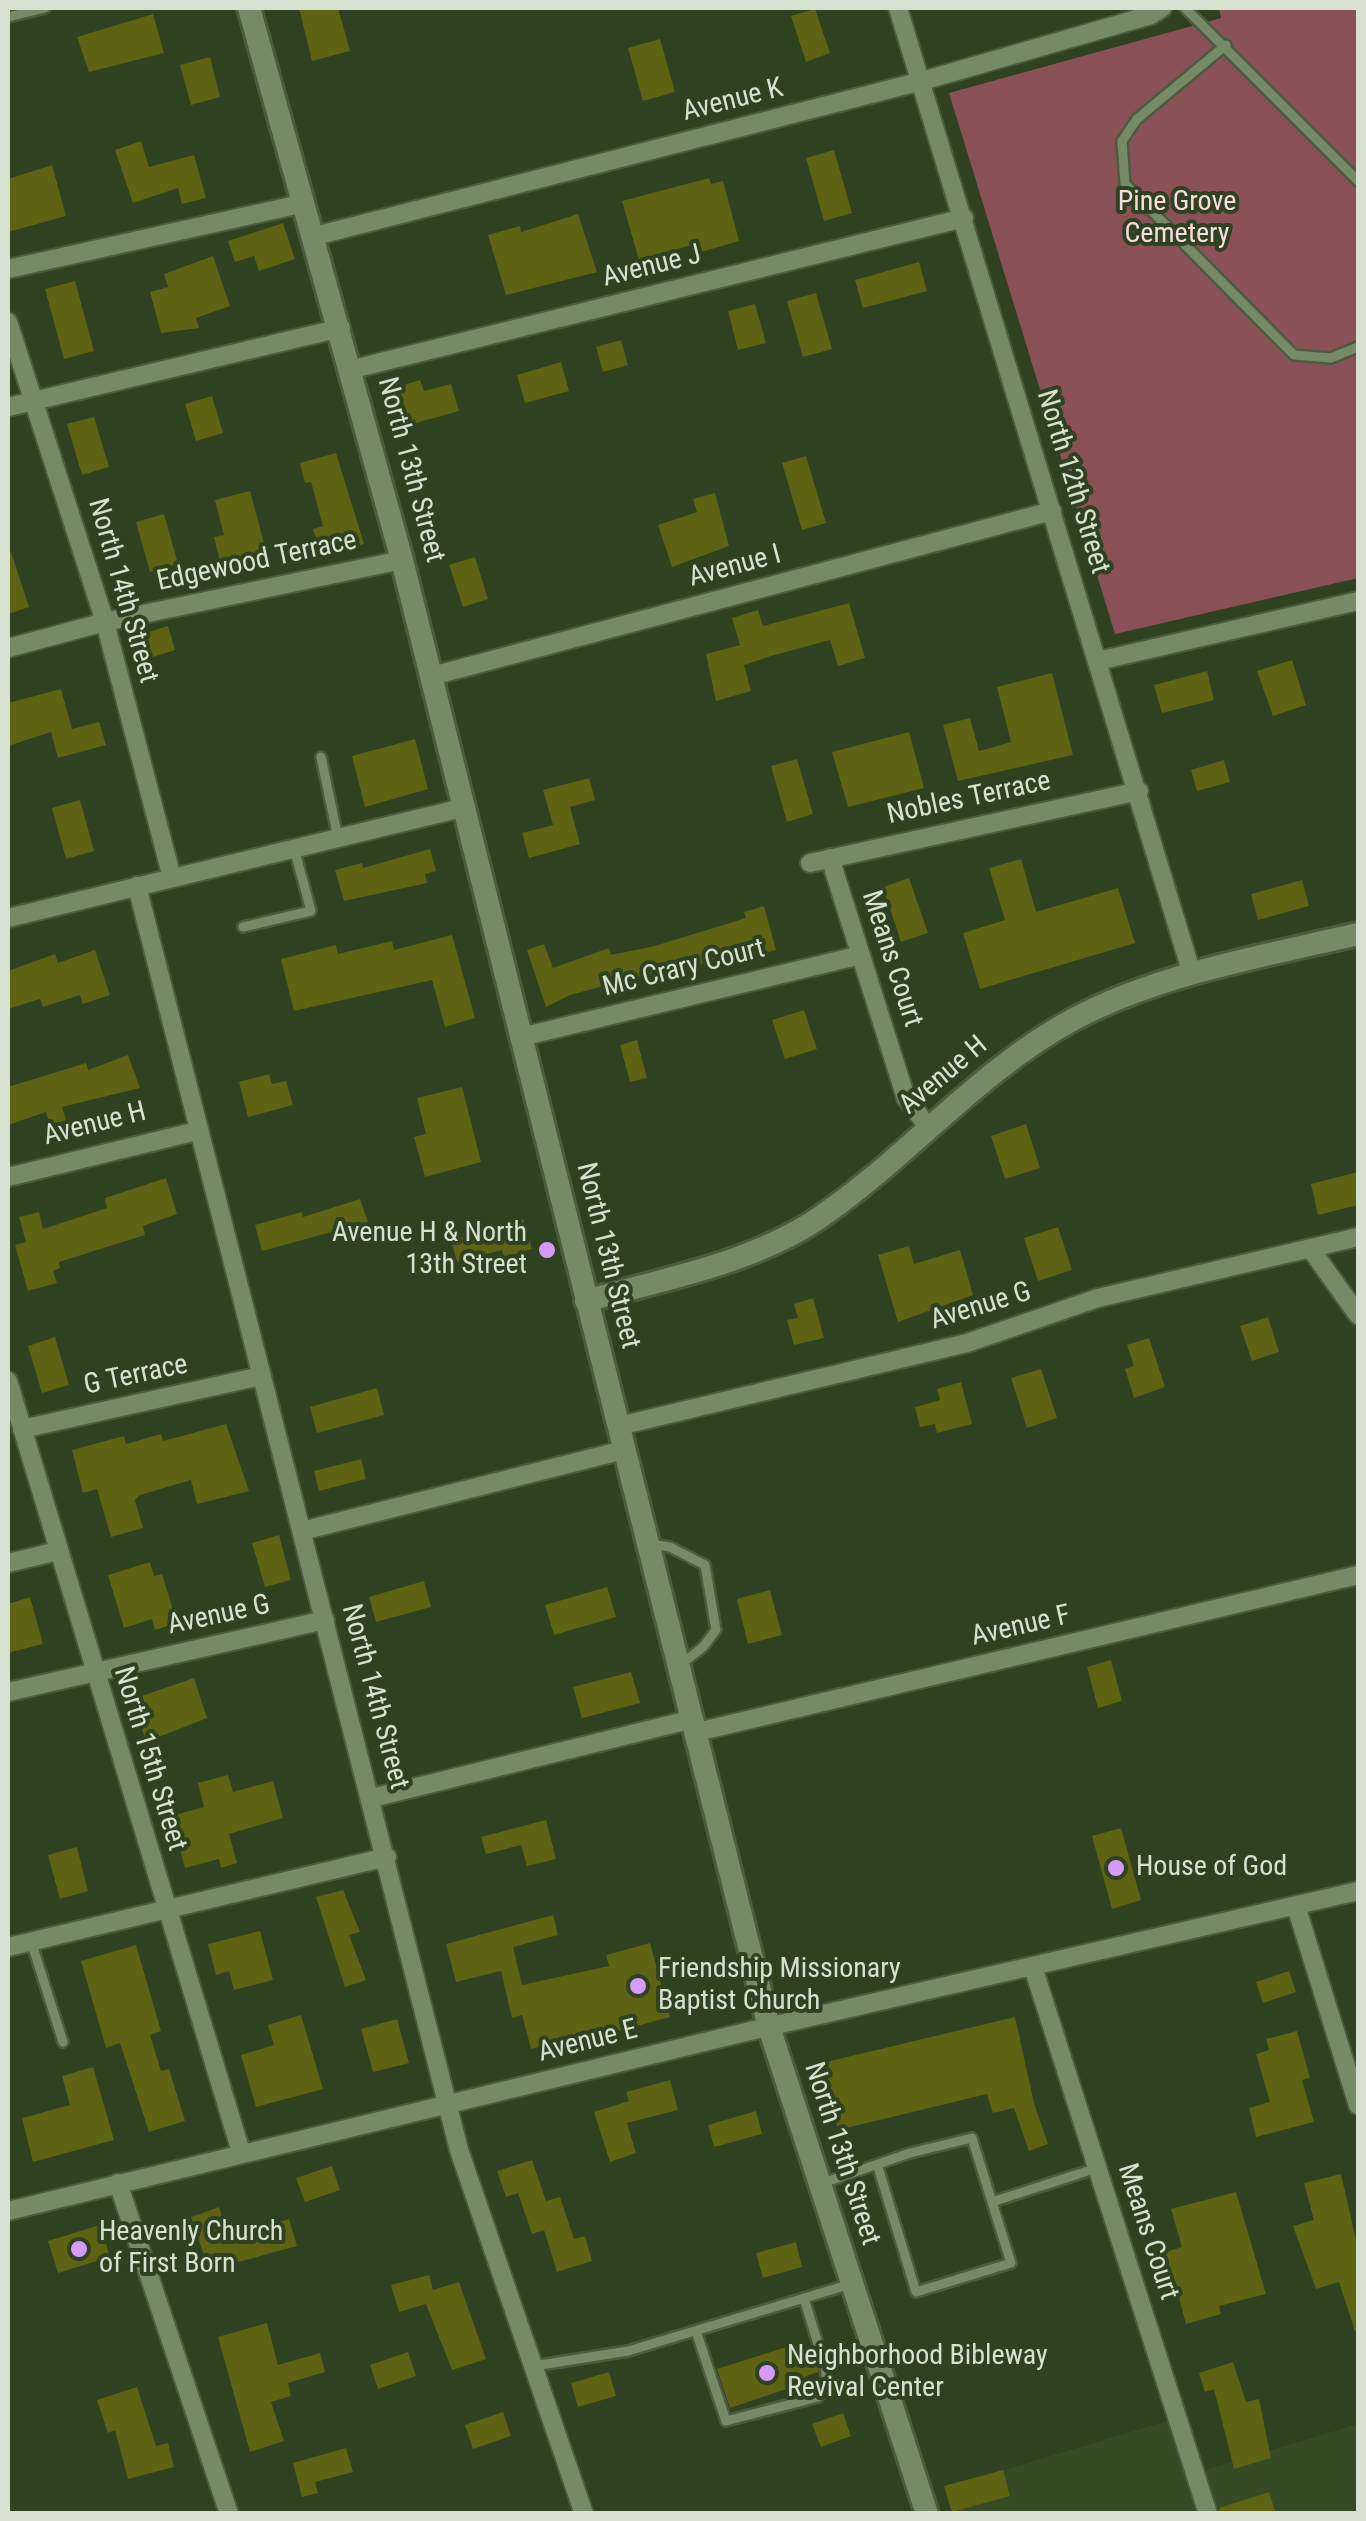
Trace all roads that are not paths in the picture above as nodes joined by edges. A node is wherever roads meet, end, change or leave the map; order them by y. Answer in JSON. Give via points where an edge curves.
{"nodes":[{"id":1,"x":44,"y":8,"type":"edge"},
{"id":2,"x":249,"y":8,"type":"edge"},
{"id":3,"x":898,"y":8,"type":"edge"},
{"id":4,"x":1162,"y":8,"type":"edge"},
{"id":5,"x":1185,"y":8,"type":"edge"},
{"id":6,"x":8,"y":17,"type":"edge"},
{"id":7,"x":1226,"y":45,"type":"junction"},
{"id":8,"x":922,"y":81,"type":"junction"},
{"id":9,"x":1358,"y":181,"type":"edge"},
{"id":10,"x":305,"y":203,"type":"junction"},
{"id":11,"x":964,"y":218,"type":"junction"},
{"id":12,"x":315,"y":236,"type":"junction"},
{"id":13,"x":8,"y":269,"type":"edge"},
{"id":14,"x":8,"y":322,"type":"edge"},
{"id":15,"x":341,"y":328,"type":"junction"},
{"id":16,"x":1358,"y":347,"type":"edge"},
{"id":17,"x":353,"y":369,"type":"junction"},
{"id":18,"x":36,"y":400,"type":"junction"},
{"id":19,"x":8,"y":407,"type":"edge"},
{"id":20,"x":1052,"y":511,"type":"junction"},
{"id":21,"x":402,"y":560,"type":"junction"},
{"id":22,"x":1358,"y":601,"type":"edge"},
{"id":23,"x":105,"y":622,"type":"junction"},
{"id":24,"x":8,"y":648,"type":"edge"},
{"id":25,"x":1098,"y":661,"type":"junction"},
{"id":26,"x":432,"y":676,"type":"junction"},
{"id":27,"x":321,"y":758,"type":"dead end"},
{"id":28,"x":1138,"y":790,"type":"junction"},
{"id":29,"x":466,"y":807,"type":"junction"},
{"id":30,"x":338,"y":838,"type":"junction"},
{"id":31,"x":294,"y":848,"type":"junction"},
{"id":32,"x":830,"y":858,"type":"junction"},
{"id":33,"x":810,"y":863,"type":"dead end"},
{"id":34,"x":172,"y":878,"type":"junction"},
{"id":35,"x":137,"y":886,"type":"junction"},
{"id":36,"x":8,"y":918,"type":"edge"},
{"id":37,"x":244,"y":928,"type":"dead end"},
{"id":38,"x":1358,"y":934,"type":"edge"},
{"id":39,"x":861,"y":955,"type":"junction"},
{"id":40,"x":1192,"y":974,"type":"junction"},
{"id":41,"x":521,"y":1037,"type":"junction"},
{"id":42,"x":929,"y":1128,"type":"junction"},
{"id":43,"x":197,"y":1131,"type":"junction"},
{"id":44,"x":8,"y":1177,"type":"edge"},
{"id":45,"x":1358,"y":1237,"type":"edge"},
{"id":46,"x":1310,"y":1248,"type":"junction"},
{"id":47,"x":586,"y":1300,"type":"junction"},
{"id":48,"x":1358,"y":1315,"type":"edge"},
{"id":49,"x":261,"y":1376,"type":"junction"},
{"id":50,"x":8,"y":1382,"type":"edge"},
{"id":51,"x":618,"y":1426,"type":"junction"},
{"id":52,"x":22,"y":1429,"type":"junction"},
{"id":53,"x":624,"y":1450,"type":"junction"},
{"id":54,"x":302,"y":1531,"type":"junction"},
{"id":55,"x":648,"y":1544,"type":"junction"},
{"id":56,"x":58,"y":1551,"type":"junction"},
{"id":57,"x":8,"y":1563,"type":"edge"},
{"id":58,"x":1358,"y":1575,"type":"edge"},
{"id":59,"x":325,"y":1620,"type":"junction"},
{"id":60,"x":679,"y":1665,"type":"junction"},
{"id":61,"x":94,"y":1672,"type":"junction"},
{"id":62,"x":8,"y":1692,"type":"edge"},
{"id":63,"x":695,"y":1726,"type":"junction"},
{"id":64,"x":372,"y":1798,"type":"junction"},
{"id":65,"x":387,"y":1857,"type":"junction"},
{"id":66,"x":1358,"y":1891,"type":"edge"},
{"id":67,"x":1296,"y":1906,"type":"junction"},
{"id":68,"x":166,"y":1913,"type":"junction"},
{"id":69,"x":31,"y":1941,"type":"junction"},
{"id":70,"x":8,"y":1947,"type":"edge"},
{"id":71,"x":1034,"y":1967,"type":"junction"},
{"id":72,"x":769,"y":2026,"type":"junction"},
{"id":73,"x":62,"y":2042,"type":"dead end"},
{"id":74,"x":447,"y":2104,"type":"junction"},
{"id":75,"x":1358,"y":2105,"type":"edge"},
{"id":76,"x":241,"y":2152,"type":"junction"},
{"id":77,"x":878,"y":2167,"type":"junction"},
{"id":78,"x":1097,"y":2168,"type":"junction"},
{"id":79,"x":118,"y":2184,"type":"junction"},
{"id":80,"x":819,"y":2185,"type":"junction"},
{"id":81,"x":992,"y":2202,"type":"junction"},
{"id":82,"x":8,"y":2211,"type":"edge"},
{"id":83,"x":852,"y":2284,"type":"junction"},
{"id":84,"x":804,"y":2298,"type":"junction"},
{"id":85,"x":696,"y":2331,"type":"junction"},
{"id":86,"x":818,"y":2344,"type":"dead end"},
{"id":87,"x":534,"y":2366,"type":"junction"},
{"id":88,"x":826,"y":2370,"type":"dead end"},
{"id":89,"x":228,"y":2514,"type":"edge"},
{"id":90,"x":584,"y":2514,"type":"edge"},
{"id":91,"x":928,"y":2514,"type":"edge"},
{"id":92,"x":1208,"y":2514,"type":"edge"}],
"edges":[{"from":1,"to":6,"type":"lane"},
{"from":2,"to":10,"type":"street","name":"North 13th Street"},
{"from":3,"to":8,"type":"street","name":"North 12th Street"},
{"from":4,"to":8,"type":"street","name":"Avenue K"},
{"from":5,"to":7,"type":"lane"},
{"from":7,"to":9,"type":"lane"},
{"from":7,"to":16,"type":"lane","via":[[1137,119],[1122,141],[1125,184],[1294,356],[1331,358]]},
{"from":8,"to":11,"type":"street","name":"North 12th Street"},
{"from":8,"to":12,"type":"street","name":"Avenue K"},
{"from":10,"to":12,"type":"street","name":"North 13th Street"},
{"from":10,"to":13,"type":"street"},
{"from":11,"to":17,"type":"street","name":"Avenue J"},
{"from":11,"to":20,"type":"street","name":"North 12th Street"},
{"from":12,"to":15,"type":"street","name":"North 13th Street"},
{"from":14,"to":18,"type":"street","name":"North 14th Street"},
{"from":15,"to":17,"type":"street","name":"North 13th Street"},
{"from":15,"to":18,"type":"street"},
{"from":17,"to":21,"type":"street","name":"North 13th Street"},
{"from":18,"to":19,"type":"street"},
{"from":18,"to":23,"type":"street","name":"North 14th Street"},
{"from":20,"to":25,"type":"street","name":"North 12th Street"},
{"from":20,"to":26,"type":"street","name":"Avenue I"},
{"from":21,"to":23,"type":"street","name":"Edgewood Terrace"},
{"from":21,"to":26,"type":"street","name":"North 13th Street"},
{"from":22,"to":25,"type":"street"},
{"from":23,"to":24,"type":"street","name":"Edgewood Terrace"},
{"from":23,"to":34,"type":"street","name":"North 14th Street"},
{"from":25,"to":28,"type":"street","name":"North 12th Street"},
{"from":26,"to":29,"type":"street","name":"North 13th Street"},
{"from":27,"to":30,"type":"lane"},
{"from":28,"to":32,"type":"street","name":"Nobles Terrace"},
{"from":28,"to":40,"type":"street","name":"North 12th Street"},
{"from":29,"to":30,"type":"street"},
{"from":29,"to":41,"type":"street","name":"North 13th Street"},
{"from":30,"to":31,"type":"street"},
{"from":31,"to":34,"type":"street"},
{"from":31,"to":37,"type":"lane","via":[[311,911]]},
{"from":32,"to":33,"type":"street","name":"Nobles Terrace"},
{"from":32,"to":39,"type":"street","name":"Means Court"},
{"from":34,"to":35,"type":"street"},
{"from":35,"to":36,"type":"street"},
{"from":35,"to":43,"type":"street","name":"North 14th Street"},
{"from":38,"to":40,"type":"street","name":"Avenue H"},
{"from":39,"to":41,"type":"street","name":"Mc Crary Court"},
{"from":39,"to":42,"type":"street","name":"Means Court","via":[[906,1098]]},
{"from":40,"to":42,"type":"street","name":"Avenue H","via":[[1076,1018],[1002,1064]]},
{"from":41,"to":47,"type":"street","name":"North 13th Street"},
{"from":42,"to":47,"type":"street","name":"Avenue H","via":[[813,1222],[735,1259]]},
{"from":43,"to":44,"type":"street","name":"Avenue H"},
{"from":43,"to":49,"type":"street","name":"North 14th Street"},
{"from":45,"to":46,"type":"street","name":"Avenue G"},
{"from":46,"to":48,"type":"street"},
{"from":46,"to":51,"type":"street","name":"Avenue G","via":[[1098,1298],[967,1344]]},
{"from":47,"to":51,"type":"street","name":"North 13th Street"},
{"from":49,"to":52,"type":"street","name":"G Terrace"},
{"from":49,"to":54,"type":"street","name":"North 14th Street"},
{"from":50,"to":52,"type":"street","name":"North 15th Street"},
{"from":51,"to":53,"type":"street","name":"North 13th Street"},
{"from":52,"to":56,"type":"street","name":"North 15th Street"},
{"from":53,"to":54,"type":"street"},
{"from":53,"to":55,"type":"street","name":"North 13th Street"},
{"from":54,"to":59,"type":"street","name":"North 14th Street"},
{"from":55,"to":60,"type":"street","name":"North 13th Street"},
{"from":55,"to":60,"type":"lane","via":[[704,1565],[716,1630]]},
{"from":56,"to":57,"type":"street"},
{"from":56,"to":61,"type":"street","name":"North 15th Street"},
{"from":58,"to":63,"type":"street","name":"Avenue F"},
{"from":59,"to":61,"type":"street","name":"Avenue G"},
{"from":59,"to":64,"type":"street","name":"North 14th Street"},
{"from":60,"to":63,"type":"street","name":"North 13th Street"},
{"from":61,"to":62,"type":"street","name":"Avenue G"},
{"from":61,"to":68,"type":"street","name":"North 15th Street"},
{"from":63,"to":64,"type":"street","name":"Avenue F"},
{"from":63,"to":72,"type":"street","name":"North 13th Street"},
{"from":64,"to":65,"type":"street","name":"North 14th Street"},
{"from":65,"to":68,"type":"street"},
{"from":65,"to":74,"type":"street","name":"North 14th Street"},
{"from":66,"to":67,"type":"street","name":"Avenue E"},
{"from":67,"to":71,"type":"street","name":"Avenue E"},
{"from":67,"to":75,"type":"street"},
{"from":68,"to":69,"type":"street"},
{"from":68,"to":76,"type":"street","name":"North 15th Street"},
{"from":69,"to":70,"type":"street"},
{"from":69,"to":73,"type":"lane"},
{"from":71,"to":72,"type":"street","name":"Avenue E"},
{"from":71,"to":78,"type":"street","name":"Means Court"},
{"from":72,"to":74,"type":"street","name":"Avenue E"},
{"from":72,"to":80,"type":"street","name":"North 13th Street"},
{"from":74,"to":76,"type":"street","name":"Avenue E"},
{"from":74,"to":87,"type":"street","name":"North 14th Street"},
{"from":76,"to":79,"type":"street","name":"Avenue E"},
{"from":77,"to":80,"type":"lane"},
{"from":77,"to":81,"type":"lane","via":[[972,2138]]},
{"from":77,"to":81,"type":"lane","via":[[916,2292],[1010,2263]]},
{"from":78,"to":81,"type":"lane"},
{"from":78,"to":92,"type":"street","name":"Means Court"},
{"from":79,"to":82,"type":"street","name":"Avenue E"},
{"from":79,"to":89,"type":"street"},
{"from":80,"to":83,"type":"street","name":"North 13th Street"},
{"from":83,"to":84,"type":"lane"},
{"from":83,"to":91,"type":"street","name":"North 13th Street"},
{"from":84,"to":85,"type":"lane"},
{"from":84,"to":86,"type":"lane"},
{"from":85,"to":87,"type":"lane","via":[[628,2351]]},
{"from":85,"to":88,"type":"lane","via":[[726,2421],[818,2397],[826,2388]]},
{"from":87,"to":90,"type":"street","name":"North 14th Street"}]}
